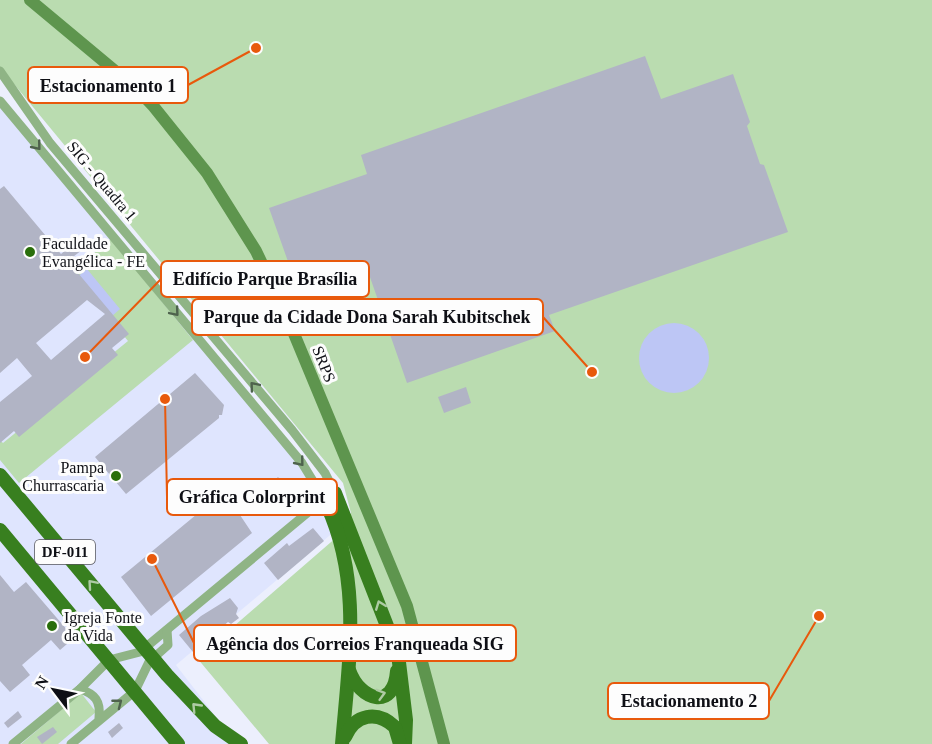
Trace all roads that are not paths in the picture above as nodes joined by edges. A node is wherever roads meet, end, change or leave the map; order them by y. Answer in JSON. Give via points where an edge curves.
{"nodes":[{"id":1,"x":30,"y":0,"type":"edge"},
{"id":2,"x":1,"y":75,"type":"edge"},
{"id":3,"x":0,"y":101,"type":"edge"},
{"id":4,"x":0,"y":475,"type":"edge"},
{"id":5,"x":330,"y":496,"type":"junction"},
{"id":6,"x":0,"y":530,"type":"edge"},
{"id":7,"x":147,"y":653,"type":"junction"},
{"id":8,"x":398,"y":654,"type":"junction"},
{"id":9,"x":109,"y":660,"type":"junction"},
{"id":10,"x":349,"y":668,"type":"junction"},
{"id":11,"x":80,"y":689,"type":"junction"},
{"id":12,"x":135,"y":691,"type":"junction"},
{"id":13,"x":99,"y":718,"type":"junction"},
{"id":14,"x":13,"y":744,"type":"edge"},
{"id":15,"x":71,"y":744,"type":"edge"},
{"id":16,"x":178,"y":744,"type":"edge"},
{"id":17,"x":241,"y":744,"type":"edge"},
{"id":18,"x":342,"y":744,"type":"edge"},
{"id":19,"x":400,"y":744,"type":"edge"},
{"id":20,"x":405,"y":744,"type":"edge"},
{"id":21,"x":444,"y":744,"type":"edge"}],
"edges":[{"from":1,"to":21,"type":"main road","name":"SRPS","via":[[138,90],[171,125],[207,172],[256,251],[406,606]]},
{"from":5,"to":2,"type":"street","name":"SIG - Quadra 1","one_way":true,"via":[[325,473],[292,430],[50,144]]},
{"from":3,"to":5,"type":"street","name":"SIG - Quadra 1","one_way":true},
{"from":7,"to":4,"type":"main road","number":"DF-011","one_way":true},
{"from":5,"to":7,"type":"street","via":[[167,630]]},
{"from":8,"to":5,"type":"main road","one_way":true},
{"from":5,"to":10,"type":"main road","via":[[345,551],[351,622]]},
{"from":6,"to":9,"type":"main road","number":"DF-011"},
{"from":7,"to":9,"type":"street"},
{"from":7,"to":12,"type":"street","via":[[149,662]]},
{"from":17,"to":7,"type":"main road","number":"DF-011","one_way":true,"via":[[215,726]]},
{"from":10,"to":8,"type":"main road","one_way":true,"via":[[357,687],[377,698],[391,691],[396,683]]},
{"from":8,"to":20,"type":"main road"},
{"from":9,"to":11,"type":"street"},
{"from":9,"to":12,"type":"main road","number":"DF-011"},
{"from":10,"to":18,"type":"main road"},
{"from":11,"to":13,"type":"street","via":[[97,698]]},
{"from":11,"to":14,"type":"street"},
{"from":13,"to":12,"type":"street","one_way":true},
{"from":12,"to":16,"type":"main road","number":"DF-011"},
{"from":13,"to":15,"type":"street"},
{"from":18,"to":19,"type":"main road","via":[[351,725],[367,716],[389,721]]}]}
